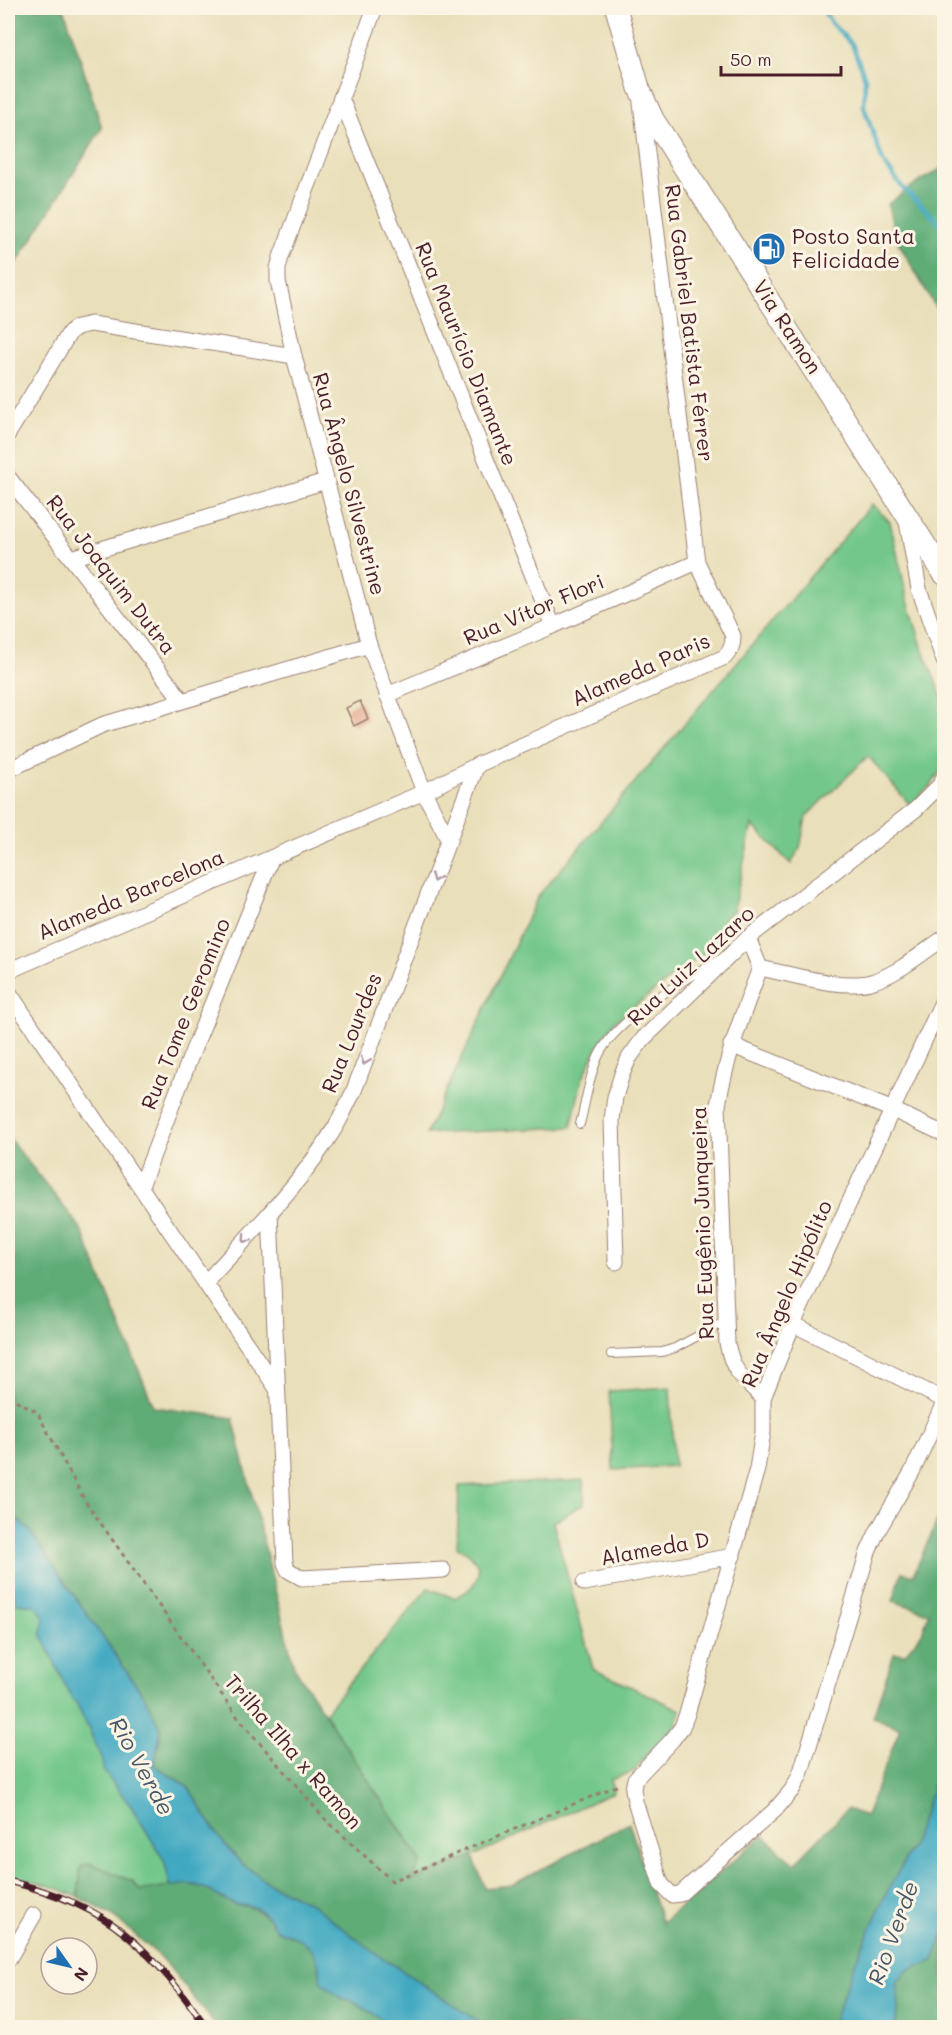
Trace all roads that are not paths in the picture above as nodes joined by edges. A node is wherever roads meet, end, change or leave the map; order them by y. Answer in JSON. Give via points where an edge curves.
{"nodes":[{"id":1,"x":375,"y":8,"type":"edge"},
{"id":2,"x":616,"y":8,"type":"edge"},
{"id":3,"x":639,"y":88,"type":"junction"},
{"id":4,"x":341,"y":98,"type":"junction"},
{"id":5,"x":294,"y":356,"type":"junction"},
{"id":6,"x":8,"y":435,"type":"edge"},
{"id":7,"x":8,"y":477,"type":"edge"},
{"id":8,"x":326,"y":481,"type":"junction"},
{"id":9,"x":905,"y":510,"type":"junction"},
{"id":10,"x":72,"y":558,"type":"junction"},
{"id":11,"x":697,"y":562,"type":"junction"},
{"id":12,"x":945,"y":574,"type":"edge"},
{"id":13,"x":553,"y":626,"type":"junction"},
{"id":14,"x":369,"y":645,"type":"junction"},
{"id":15,"x":945,"y":661,"type":"edge"},
{"id":16,"x":387,"y":695,"type":"junction"},
{"id":17,"x":182,"y":700,"type":"junction"},
{"id":18,"x":10,"y":764,"type":"edge"},
{"id":19,"x":477,"y":765,"type":"junction"},
{"id":20,"x":945,"y":777,"type":"edge"},
{"id":21,"x":424,"y":792,"type":"junction"},
{"id":22,"x":449,"y":841,"type":"junction"},
{"id":23,"x":271,"y":859,"type":"junction"},
{"id":24,"x":748,"y":938,"type":"junction"},
{"id":25,"x":945,"y":938,"type":"edge"},
{"id":26,"x":732,"y":951,"type":"junction"},
{"id":27,"x":760,"y":968,"type":"junction"},
{"id":28,"x":8,"y":971,"type":"edge"},
{"id":29,"x":8,"y":991,"type":"edge"},
{"id":30,"x":945,"y":998,"type":"edge"},
{"id":31,"x":731,"y":1045,"type":"junction"},
{"id":32,"x":893,"y":1110,"type":"junction"},
{"id":33,"x":580,"y":1124,"type":"dead end"},
{"id":34,"x":945,"y":1134,"type":"edge"},
{"id":35,"x":141,"y":1186,"type":"junction"},
{"id":36,"x":270,"y":1213,"type":"junction"},
{"id":37,"x":616,"y":1262,"type":"dead end"},
{"id":38,"x":206,"y":1282,"type":"junction"},
{"id":39,"x":727,"y":1320,"type":"junction"},
{"id":40,"x":793,"y":1324,"type":"junction"},
{"id":41,"x":611,"y":1354,"type":"dead end"},
{"id":42,"x":277,"y":1389,"type":"junction"},
{"id":43,"x":763,"y":1398,"type":"junction"},
{"id":44,"x":945,"y":1402,"type":"edge"},
{"id":45,"x":733,"y":1556,"type":"junction"},
{"id":46,"x":443,"y":1570,"type":"dead end"},
{"id":47,"x":584,"y":1583,"type":"dead end"},
{"id":48,"x":34,"y":1915,"type":"dead end"},
{"id":49,"x":8,"y":1960,"type":"edge"}],
"edges":[{"from":1,"to":4,"type":"street"},
{"from":2,"to":3,"type":"main road","name":"Via Ramon"},
{"from":3,"to":9,"type":"main road","name":"Via Ramon","via":[[667,142]]},
{"from":3,"to":11,"type":"street","name":"Rua Gabriel Batista Férrer"},
{"from":4,"to":5,"type":"street","name":"Rua Ângelo Silvestrine","via":[[278,268]]},
{"from":4,"to":13,"type":"street","name":"Rua Maurício Diamante"},
{"from":5,"to":6,"type":"street","via":[[83,325],[70,332]]},
{"from":5,"to":8,"type":"street","name":"Rua Ângelo Silvestrine"},
{"from":7,"to":10,"type":"street","name":"Rua Joaquim Dutra"},
{"from":8,"to":10,"type":"street"},
{"from":8,"to":14,"type":"street","name":"Rua Ângelo Silvestrine"},
{"from":9,"to":12,"type":"main road","name":"Via Ramon"},
{"from":9,"to":15,"type":"street","via":[[919,589]]},
{"from":10,"to":17,"type":"street","name":"Rua Joaquim Dutra"},
{"from":11,"to":13,"type":"street","name":"Rua Vítor Flori"},
{"from":11,"to":19,"type":"street","name":"Alameda Paris","via":[[733,636],[725,657]]},
{"from":13,"to":16,"type":"street","name":"Rua Vítor Flori"},
{"from":14,"to":16,"type":"street","name":"Rua Ângelo Silvestrine"},
{"from":14,"to":17,"type":"street"},
{"from":16,"to":21,"type":"street","name":"Rua Ângelo Silvestrine"},
{"from":17,"to":18,"type":"street","via":[[102,725]]},
{"from":19,"to":21,"type":"street","name":"Alameda Paris"},
{"from":19,"to":22,"type":"street","name":"Rua Lourdes"},
{"from":20,"to":24,"type":"street","name":"Rua Luiz Lazaro","via":[[916,809]]},
{"from":21,"to":22,"type":"street","name":"Rua Ângelo Silvestrine"},
{"from":21,"to":23,"type":"street","name":"Alameda Barcelona"},
{"from":22,"to":36,"type":"street","name":"Rua Lourdes","one_way":true,"via":[[353,1093],[316,1155]]},
{"from":23,"to":28,"type":"street","name":"Alameda Barcelona"},
{"from":23,"to":35,"type":"street","name":"Rua Tome Geromino"},
{"from":24,"to":26,"type":"street","name":"Rua Luiz Lazaro"},
{"from":24,"to":27,"type":"street"},
{"from":25,"to":27,"type":"street","via":[[887,976],[871,982],[849,985]]},
{"from":26,"to":33,"type":"lane","via":[[677,983],[611,1037],[591,1075]]},
{"from":26,"to":37,"type":"street","name":"Rua Luiz Lazaro","via":[[643,1039],[622,1074],[612,1120]]},
{"from":27,"to":31,"type":"street","name":"Rua Eugênio Junqueira"},
{"from":29,"to":35,"type":"street"},
{"from":30,"to":32,"type":"street","name":"Rua Ângelo Hipólito"},
{"from":31,"to":32,"type":"street"},
{"from":31,"to":39,"type":"street","name":"Rua Eugênio Junqueira","via":[[718,1105]]},
{"from":32,"to":34,"type":"street"},
{"from":32,"to":40,"type":"street","name":"Rua Ângelo Hipólito"},
{"from":35,"to":38,"type":"street"},
{"from":36,"to":38,"type":"street","name":"Rua Lourdes","one_way":true},
{"from":36,"to":42,"type":"street"},
{"from":38,"to":42,"type":"street"},
{"from":39,"to":41,"type":"lane","via":[[662,1352]]},
{"from":39,"to":43,"type":"street","name":"Rua Eugênio Junqueira","via":[[731,1362]]},
{"from":40,"to":43,"type":"street","name":"Rua Ângelo Hipólito"},
{"from":40,"to":44,"type":"street"},
{"from":42,"to":46,"type":"street","via":[[288,1570],[302,1578]]},
{"from":43,"to":45,"type":"street","name":"Rua Ângelo Hipólito","via":[[757,1469]]},
{"from":44,"to":45,"type":"street","name":"Rua Ângelo Hipólito","via":[[912,1472],[867,1552],[792,1790],[775,1810],[680,1894],[672,1895],[661,1884],[633,1790],[635,1779],[682,1727]]},
{"from":45,"to":47,"type":"street","name":"Alameda D"},
{"from":48,"to":49,"type":"street"}]}
